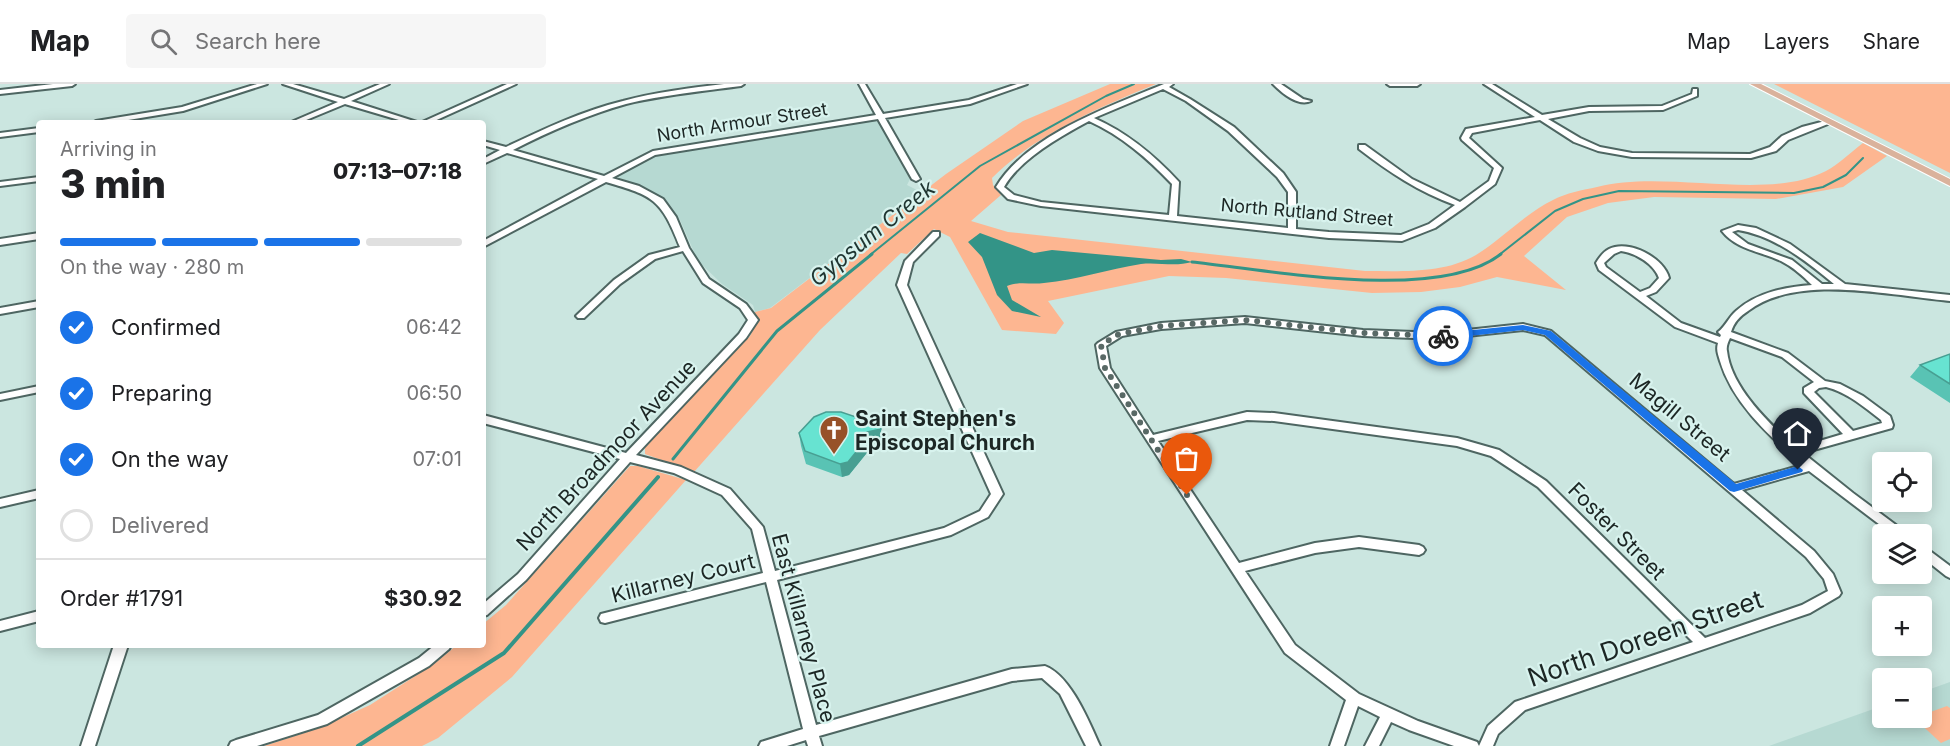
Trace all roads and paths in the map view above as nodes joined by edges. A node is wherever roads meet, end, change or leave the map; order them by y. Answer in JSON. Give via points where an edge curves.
{"nodes":[{"id":1,"x":72,"y":84,"type":"edge"},
{"id":2,"x":264,"y":84,"type":"edge"},
{"id":3,"x":286,"y":84,"type":"edge"},
{"id":4,"x":386,"y":84,"type":"edge"},
{"id":5,"x":513,"y":84,"type":"edge"},
{"id":6,"x":741,"y":84,"type":"edge"},
{"id":7,"x":862,"y":84,"type":"edge"},
{"id":8,"x":1024,"y":84,"type":"edge"},
{"id":9,"x":1276,"y":84,"type":"edge"},
{"id":10,"x":1416,"y":84,"type":"edge"},
{"id":11,"x":1487,"y":84,"type":"edge"},
{"id":12,"x":1754,"y":84,"type":"edge"},
{"id":13,"x":1167,"y":85,"type":"edge"},
{"id":14,"x":1392,"y":85,"type":"edge"},
{"id":15,"x":1695,"y":90,"type":"dead end"},
{"id":16,"x":0,"y":92,"type":"edge"},
{"id":17,"x":1307,"y":101,"type":"dead end"},
{"id":18,"x":342,"y":102,"type":"junction"},
{"id":19,"x":881,"y":117,"type":"junction"},
{"id":20,"x":1539,"y":117,"type":"junction"},
{"id":21,"x":1088,"y":118,"type":"junction"},
{"id":22,"x":115,"y":120,"type":"edge"},
{"id":23,"x":300,"y":120,"type":"edge"},
{"id":24,"x":406,"y":120,"type":"edge"},
{"id":25,"x":431,"y":120,"type":"edge"},
{"id":26,"x":1829,"y":122,"type":"junction"},
{"id":27,"x":36,"y":130,"type":"edge"},
{"id":28,"x":0,"y":135,"type":"edge"},
{"id":29,"x":486,"y":143,"type":"edge"},
{"id":30,"x":1362,"y":147,"type":"dead end"},
{"id":31,"x":507,"y":150,"type":"junction"},
{"id":32,"x":486,"y":160,"type":"edge"},
{"id":33,"x":604,"y":178,"type":"junction"},
{"id":34,"x":36,"y":179,"type":"edge"},
{"id":35,"x":916,"y":179,"type":"dead end"},
{"id":36,"x":1950,"y":183,"type":"edge"},
{"id":37,"x":0,"y":184,"type":"edge"},
{"id":38,"x":1462,"y":205,"type":"junction"},
{"id":39,"x":1173,"y":218,"type":"junction"},
{"id":40,"x":1292,"y":231,"type":"junction"},
{"id":41,"x":936,"y":234,"type":"dead end"},
{"id":42,"x":36,"y":236,"type":"edge"},
{"id":43,"x":0,"y":242,"type":"edge"},
{"id":44,"x":486,"y":242,"type":"edge"},
{"id":45,"x":684,"y":248,"type":"junction"},
{"id":46,"x":1821,"y":288,"type":"junction"},
{"id":47,"x":1844,"y":288,"type":"junction"},
{"id":48,"x":1639,"y":296,"type":"junction"},
{"id":49,"x":1950,"y":298,"type":"edge"},
{"id":50,"x":36,"y":305,"type":"edge"},
{"id":51,"x":0,"y":311,"type":"edge"},
{"id":52,"x":580,"y":316,"type":"dead end"},
{"id":53,"x":1722,"y":337,"type":"junction"},
{"id":54,"x":1821,"y":382,"type":"junction"},
{"id":55,"x":36,"y":390,"type":"edge"},
{"id":56,"x":0,"y":397,"type":"edge"},
{"id":57,"x":486,"y":420,"type":"edge"},
{"id":58,"x":1851,"y":436,"type":"junction"},
{"id":59,"x":1151,"y":440,"type":"junction"},
{"id":60,"x":1794,"y":452,"type":"junction"},
{"id":61,"x":628,"y":457,"type":"junction"},
{"id":62,"x":1812,"y":466,"type":"junction"},
{"id":63,"x":1734,"y":488,"type":"junction"},
{"id":64,"x":36,"y":495,"type":"edge"},
{"id":65,"x":0,"y":503,"type":"edge"},
{"id":66,"x":1887,"y":524,"type":"edge"},
{"id":67,"x":1419,"y":550,"type":"dead end"},
{"id":68,"x":1932,"y":559,"type":"edge"},
{"id":69,"x":1236,"y":568,"type":"junction"},
{"id":70,"x":1950,"y":573,"type":"edge"},
{"id":71,"x":771,"y":576,"type":"junction"},
{"id":72,"x":1835,"y":593,"type":"joint"},
{"id":73,"x":486,"y":608,"type":"edge"},
{"id":74,"x":36,"y":617,"type":"edge"},
{"id":75,"x":605,"y":618,"type":"dead end"},
{"id":76,"x":0,"y":626,"type":"edge"},
{"id":77,"x":1704,"y":645,"type":"junction"},
{"id":78,"x":120,"y":648,"type":"edge"},
{"id":79,"x":440,"y":648,"type":"edge"},
{"id":80,"x":1354,"y":698,"type":"junction"},
{"id":81,"x":1388,"y":714,"type":"junction"},
{"id":82,"x":813,"y":739,"type":"edge"},
{"id":83,"x":88,"y":746,"type":"edge"},
{"id":84,"x":236,"y":746,"type":"edge"},
{"id":85,"x":766,"y":746,"type":"edge"},
{"id":86,"x":1093,"y":746,"type":"edge"},
{"id":87,"x":1337,"y":746,"type":"edge"},
{"id":88,"x":1372,"y":746,"type":"edge"},
{"id":89,"x":1472,"y":746,"type":"edge"},
{"id":90,"x":1486,"y":746,"type":"edge"}],
"edges":[{"from":1,"to":16,"type":"street"},
{"from":2,"to":22,"type":"street","via":[[183,109]]},
{"from":3,"to":18,"type":"street"},
{"from":4,"to":18,"type":"street"},
{"from":5,"to":25,"type":"street"},
{"from":6,"to":31,"type":"street","via":[[623,103],[574,119]]},
{"from":7,"to":19,"type":"street"},
{"from":8,"to":19,"type":"street","name":"North Armour Street","via":[[970,102]]},
{"from":9,"to":17,"type":"street"},
{"from":10,"to":14,"type":"street"},
{"from":11,"to":20,"type":"street"},
{"from":12,"to":26,"type":"main road"},
{"from":13,"to":21,"type":"street"},
{"from":13,"to":40,"type":"street","via":[[1231,129],[1280,175],[1292,192]]},
{"from":15,"to":20,"type":"street","via":[[1695,94],[1663,108],[1589,109]]},
{"from":18,"to":23,"type":"street"},
{"from":18,"to":24,"type":"street"},
{"from":19,"to":33,"type":"street","name":"North Armour Street","via":[[672,148],[638,159]]},
{"from":19,"to":35,"type":"street"},
{"from":20,"to":26,"type":"street","via":[[1598,149],[1632,155],[1702,157],[1751,156],[1773,149],[1805,129]]},
{"from":20,"to":38,"type":"street","name":"North Rutland Street","via":[[1469,131],[1465,138],[1498,168],[1492,182]]},
{"from":21,"to":39,"type":"street","via":[[1137,144],[1176,184]]},
{"from":21,"to":39,"type":"street","name":"North Rutland Street","via":[[1023,160],[1002,180],[1000,187],[1011,197],[1041,204]]},
{"from":26,"to":36,"type":"main road"},
{"from":27,"to":28,"type":"street"},
{"from":29,"to":31,"type":"street"},
{"from":30,"to":38,"type":"street","via":[[1406,181]]},
{"from":31,"to":32,"type":"street"},
{"from":31,"to":33,"type":"street"},
{"from":33,"to":44,"type":"street","name":"North Armour Street"},
{"from":33,"to":45,"type":"street","via":[[660,201],[672,217]]},
{"from":34,"to":37,"type":"street"},
{"from":38,"to":40,"type":"street","name":"North Rutland Street","via":[[1432,226],[1402,238]]},
{"from":39,"to":40,"type":"street","name":"North Rutland Street"},
{"from":41,"to":71,"type":"street","name":"Killarney Court","via":[[909,261],[902,285],[997,495],[984,514],[947,532]]},
{"from":42,"to":43,"type":"street"},
{"from":45,"to":52,"type":"street","via":[[652,257],[616,282]]},
{"from":45,"to":61,"type":"street","name":"North Broadmoor Avenue","via":[[706,281],[743,306],[753,320],[743,336]]},
{"from":46,"to":47,"type":"street"},
{"from":46,"to":47,"type":"street","via":[[1802,270],[1737,242],[1726,231],[1737,227],[1761,232],[1822,269]]},
{"from":46,"to":53,"type":"street","via":[[1758,299],[1738,312]]},
{"from":47,"to":49,"type":"street"},
{"from":48,"to":48,"type":"street","via":[[1602,268],[1600,263],[1612,251],[1625,249],[1643,256],[1664,275],[1653,290]]},
{"from":48,"to":53,"type":"street","via":[[1678,325]]},
{"from":50,"to":51,"type":"street"},
{"from":53,"to":54,"type":"street","via":[[1785,355]]},
{"from":53,"to":60,"type":"street","via":[[1721,359],[1742,400]]},
{"from":54,"to":58,"type":"street","via":[[1811,386],[1809,393]]},
{"from":54,"to":58,"type":"street","via":[[1845,390],[1888,422]]},
{"from":55,"to":56,"type":"street"},
{"from":57,"to":61,"type":"street"},
{"from":58,"to":60,"type":"street"},
{"from":59,"to":63,"type":"street","name":"Magill Street","via":[[1105,368],[1101,345],[1119,334],[1161,326],[1245,320],[1363,333],[1439,336],[1523,327],[1548,333]]},
{"from":59,"to":69,"type":"street"},
{"from":59,"to":77,"type":"street","name":"Foster Street","via":[[1247,416],[1274,417],[1457,442],[1495,453],[1542,484]]},
{"from":60,"to":62,"type":"street"},
{"from":61,"to":71,"type":"street","name":"East Killarney Place","via":[[677,470],[726,492],[758,527]]},
{"from":61,"to":73,"type":"street","name":"North Broadmoor Avenue","via":[[522,577]]},
{"from":62,"to":63,"type":"street"},
{"from":62,"to":66,"type":"street"},
{"from":63,"to":72,"type":"street","name":"Magill Street","via":[[1810,554],[1829,577]]},
{"from":64,"to":65,"type":"street"},
{"from":67,"to":69,"type":"street","via":[[1359,542],[1316,548]]},
{"from":68,"to":70,"type":"street"},
{"from":69,"to":80,"type":"street","via":[[1290,649]]},
{"from":71,"to":75,"type":"street","name":"Killarney Court"},
{"from":71,"to":82,"type":"street","name":"East Killarney Place"},
{"from":72,"to":77,"type":"street","name":"North Doreen Street","via":[[1806,609]]},
{"from":74,"to":76,"type":"street"},
{"from":77,"to":90,"type":"street","name":"North Doreen Street","via":[[1520,706],[1493,730]]},
{"from":78,"to":83,"type":"street"},
{"from":79,"to":84,"type":"street","via":[[424,662],[322,720]]},
{"from":80,"to":81,"type":"street"},
{"from":80,"to":87,"type":"street"},
{"from":81,"to":88,"type":"street"},
{"from":81,"to":89,"type":"street"},
{"from":82,"to":85,"type":"street"},
{"from":82,"to":86,"type":"street","via":[[1012,675],[1045,672],[1065,690]]}]}
